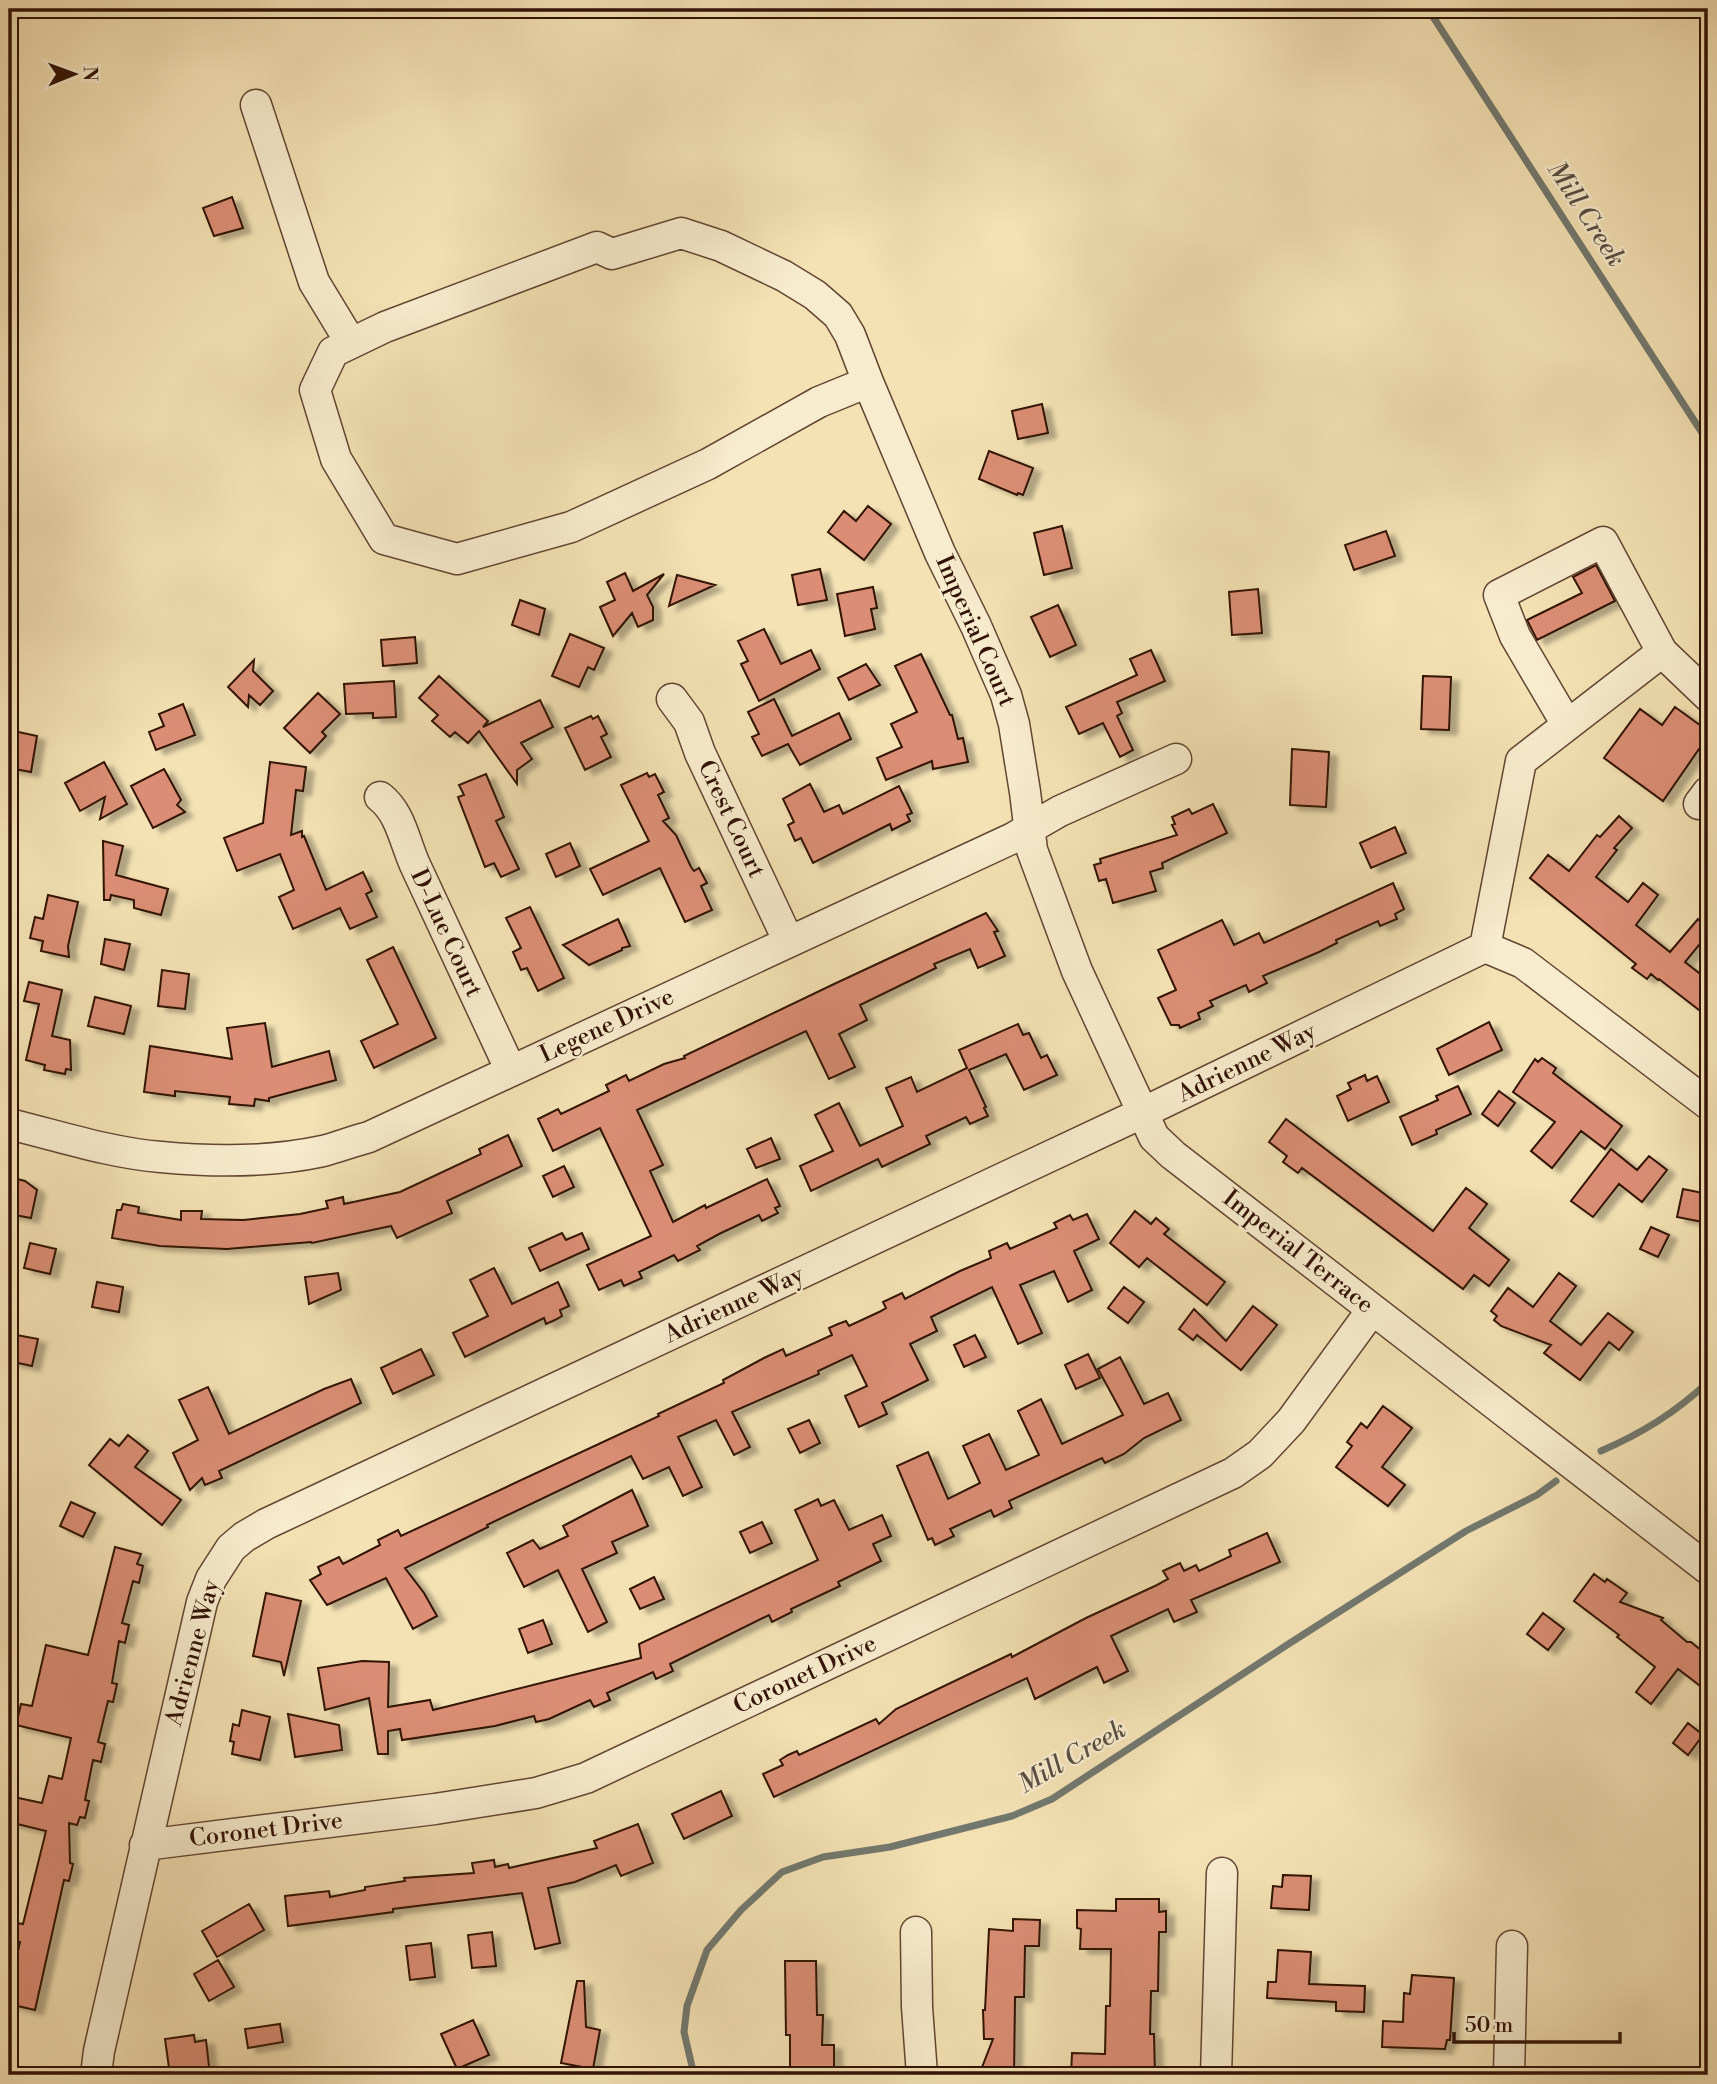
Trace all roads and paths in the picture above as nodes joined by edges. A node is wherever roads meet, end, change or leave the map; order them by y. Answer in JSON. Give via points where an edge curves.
{"nodes":[{"id":1,"x":256,"y":105,"type":"dead end"},
{"id":2,"x":351,"y":343,"type":"junction"},
{"id":3,"x":868,"y":382,"type":"junction"},
{"id":4,"x":1662,"y":652,"type":"junction"},
{"id":5,"x":1708,"y":696,"type":"edge"},
{"id":6,"x":672,"y":699,"type":"dead end"},
{"id":7,"x":1566,"y":723,"type":"junction"},
{"id":8,"x":1175,"y":759,"type":"dead end"},
{"id":9,"x":380,"y":797,"type":"dead end"},
{"id":10,"x":1030,"y":828,"type":"junction"},
{"id":11,"x":788,"y":940,"type":"junction"},
{"id":12,"x":1485,"y":947,"type":"junction"},
{"id":13,"x":511,"y":1071,"type":"junction"},
{"id":14,"x":1708,"y":1104,"type":"edge"},
{"id":15,"x":1142,"y":1114,"type":"junction"},
{"id":16,"x":9,"y":1124,"type":"edge"},
{"id":17,"x":1373,"y":1310,"type":"junction"},
{"id":18,"x":1708,"y":1569,"type":"edge"},
{"id":19,"x":145,"y":1845,"type":"junction"},
{"id":20,"x":1222,"y":1873,"type":"dead end"},
{"id":21,"x":916,"y":1932,"type":"dead end"},
{"id":22,"x":1512,"y":1946,"type":"dead end"},
{"id":23,"x":96,"y":2075,"type":"edge"},
{"id":24,"x":922,"y":2075,"type":"edge"},
{"id":25,"x":1216,"y":2075,"type":"edge"},
{"id":26,"x":1509,"y":2075,"type":"edge"}],
"edges":[{"from":1,"to":2,"type":"street","via":[[314,282]]},
{"from":2,"to":3,"type":"street","name":"Imperial Court","via":[[597,247],[612,254],[681,233],[734,252],[815,295],[838,315]]},
{"from":2,"to":3,"type":"street","name":"Imperial Court","via":[[333,352],[315,390],[336,459],[384,538],[457,559],[571,527],[708,464],[819,402]]},
{"from":3,"to":10,"type":"street","name":"Imperial Court","via":[[1006,695]]},
{"from":4,"to":5,"type":"street"},
{"from":4,"to":7,"type":"street"},
{"from":4,"to":7,"type":"street","via":[[1603,542],[1499,596],[1515,636]]},
{"from":6,"to":11,"type":"street","name":"Crest Court","via":[[689,722]]},
{"from":7,"to":12,"type":"street","via":[[1521,761]]},
{"from":8,"to":10,"type":"street","name":"Legene Drive"},
{"from":9,"to":13,"type":"street","name":"D-Lue Court","via":[[395,814],[411,858]]},
{"from":10,"to":11,"type":"street","name":"Legene Drive"},
{"from":10,"to":15,"type":"street","name":"Imperial Terrace","via":[[1032,850],[1077,971]]},
{"from":11,"to":13,"type":"street","name":"Legene Drive"},
{"from":12,"to":14,"type":"street","via":[[1523,963]]},
{"from":12,"to":15,"type":"street","name":"Adrienne Way"},
{"from":13,"to":16,"type":"street","name":"Legene Drive","via":[[369,1137],[322,1151],[266,1158],[161,1157]]},
{"from":15,"to":17,"type":"street","name":"Imperial Terrace","via":[[1154,1137],[1173,1155]]},
{"from":15,"to":19,"type":"street","name":"Adrienne Way","via":[[244,1537],[220,1563],[202,1602]]},
{"from":17,"to":18,"type":"street","name":"Imperial Terrace"},
{"from":17,"to":19,"type":"street","name":"Coronet Drive","via":[[1291,1421],[1260,1454],[1233,1473],[586,1778],[536,1793],[435,1809]]},
{"from":19,"to":23,"type":"street","name":"Adrienne Way"},
{"from":20,"to":25,"type":"street"},
{"from":21,"to":24,"type":"street"},
{"from":22,"to":26,"type":"street"}]}
